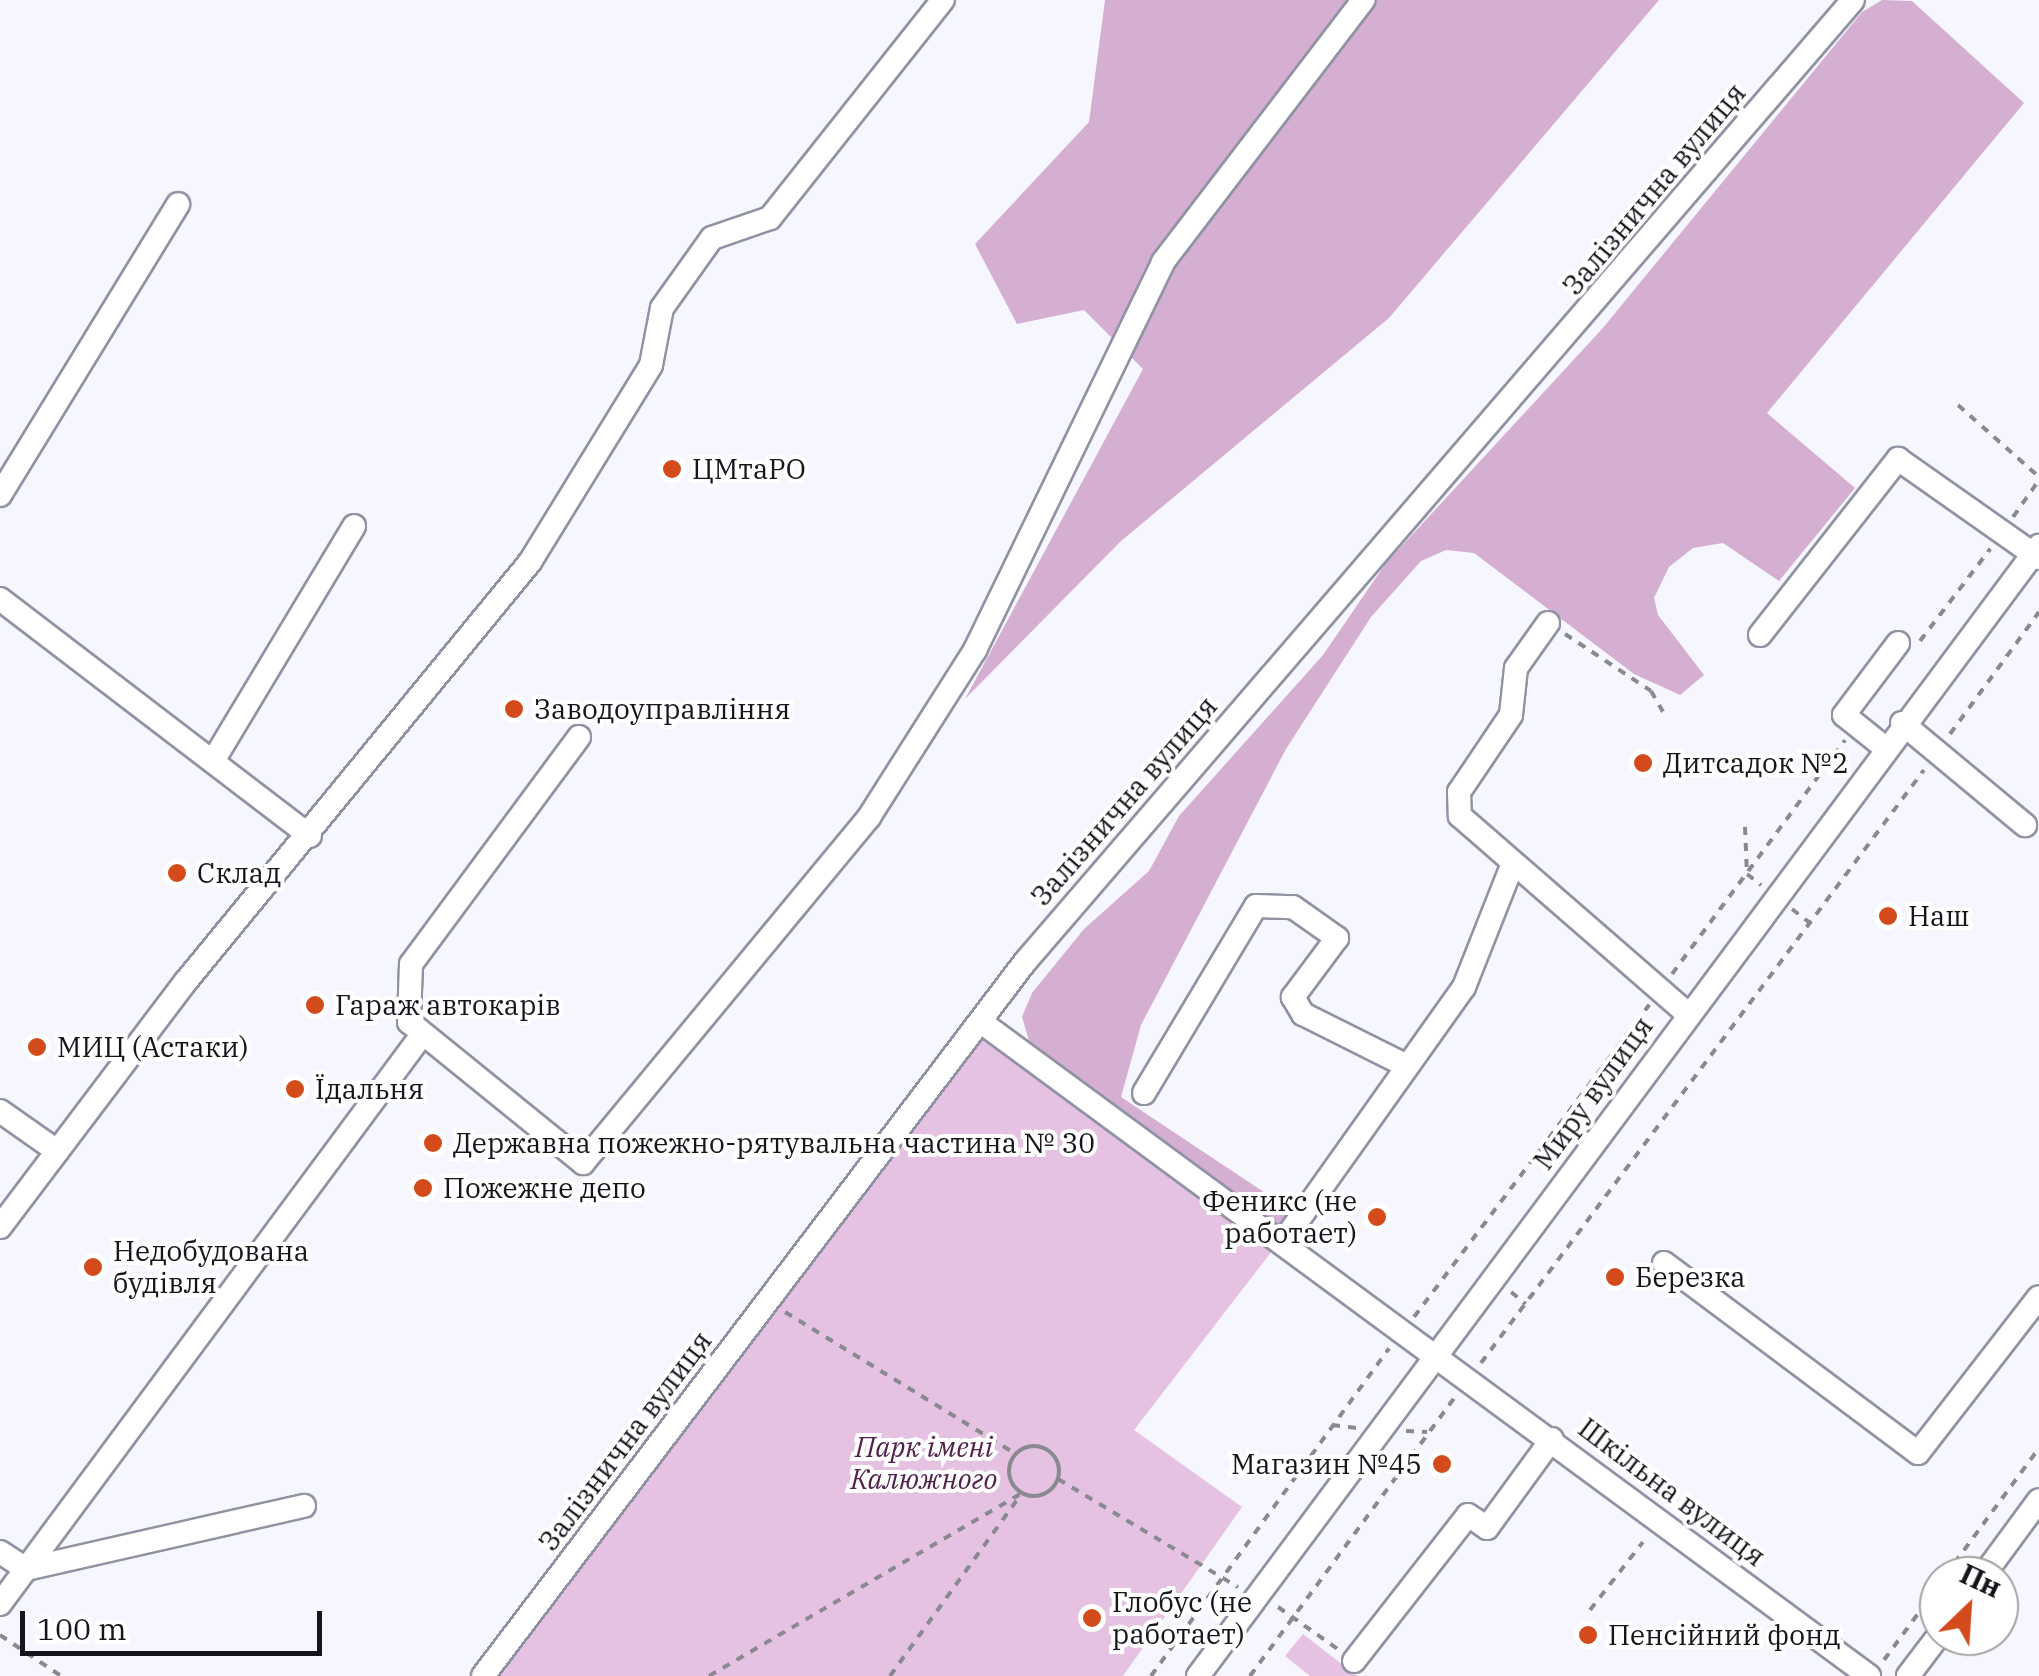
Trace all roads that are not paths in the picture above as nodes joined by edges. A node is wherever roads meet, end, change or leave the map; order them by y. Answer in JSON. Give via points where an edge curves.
{"nodes":[{"id":1,"x":943,"y":0,"type":"edge"},
{"id":2,"x":1363,"y":0,"type":"edge"},
{"id":3,"x":1853,"y":0,"type":"edge"},
{"id":4,"x":178,"y":204,"type":"dead end"},
{"id":5,"x":0,"y":495,"type":"edge"},
{"id":6,"x":354,"y":526,"type":"dead end"},
{"id":7,"x":2037,"y":553,"type":"edge"},
{"id":8,"x":0,"y":600,"type":"edge"},
{"id":9,"x":1548,"y":623,"type":"road end"},
{"id":10,"x":1760,"y":634,"type":"dead end"},
{"id":11,"x":1907,"y":644,"type":"road end"},
{"id":12,"x":1902,"y":723,"type":"junction"},
{"id":13,"x":579,"y":737,"type":"dead end"},
{"id":14,"x":1884,"y":747,"type":"junction"},
{"id":15,"x":213,"y":761,"type":"junction"},
{"id":16,"x":2025,"y":825,"type":"dead end"},
{"id":17,"x":310,"y":836,"type":"junction"},
{"id":18,"x":1513,"y":863,"type":"junction"},
{"id":19,"x":1688,"y":1014,"type":"junction"},
{"id":20,"x":980,"y":1022,"type":"junction"},
{"id":21,"x":421,"y":1036,"type":"junction"},
{"id":22,"x":1408,"y":1066,"type":"junction"},
{"id":23,"x":1144,"y":1093,"type":"dead end"},
{"id":24,"x":0,"y":1111,"type":"edge"},
{"id":25,"x":57,"y":1152,"type":"junction"},
{"id":26,"x":0,"y":1227,"type":"edge"},
{"id":27,"x":1282,"y":1243,"type":"junction"},
{"id":28,"x":1664,"y":1263,"type":"dead end"},
{"id":29,"x":2039,"y":1297,"type":"edge"},
{"id":30,"x":1439,"y":1356,"type":"junction"},
{"id":31,"x":1552,"y":1439,"type":"junction"},
{"id":32,"x":2039,"y":1500,"type":"edge"},
{"id":33,"x":304,"y":1506,"type":"dead end"},
{"id":34,"x":0,"y":1552,"type":"edge"},
{"id":35,"x":1998,"y":1556,"type":"edge"},
{"id":36,"x":26,"y":1569,"type":"junction"},
{"id":37,"x":0,"y":1604,"type":"edge"},
{"id":38,"x":1923,"y":1656,"type":"edge"},
{"id":39,"x":1354,"y":1661,"type":"road end"},
{"id":40,"x":483,"y":1676,"type":"edge"},
{"id":41,"x":1198,"y":1676,"type":"edge"},
{"id":42,"x":1870,"y":1676,"type":"edge"},
{"id":43,"x":1908,"y":1676,"type":"edge"}],
"edges":[{"from":1,"to":17,"type":"street","via":[[770,218],[712,238],[662,308],[651,365],[530,562]]},
{"from":2,"to":21,"type":"street","via":[[1163,262],[975,650],[870,817],[582,1163]]},
{"from":3,"to":20,"type":"street","name":"Залізнична вулиця"},
{"from":4,"to":5,"type":"street"},
{"from":6,"to":15,"type":"street"},
{"from":7,"to":10,"type":"street","via":[[1898,459]]},
{"from":7,"to":12,"type":"street","name":"Миру вулиця"},
{"from":8,"to":15,"type":"street"},
{"from":9,"to":18,"type":"street","via":[[1516,668],[1511,714],[1460,792],[1460,816]]},
{"from":11,"to":14,"type":"street","via":[[1844,715]]},
{"from":12,"to":14,"type":"street","name":"Миру вулиця"},
{"from":12,"to":16,"type":"street"},
{"from":13,"to":21,"type":"street","via":[[411,964],[409,1022]]},
{"from":14,"to":19,"type":"street","name":"Миру вулиця"},
{"from":15,"to":17,"type":"street"},
{"from":17,"to":25,"type":"street"},
{"from":18,"to":19,"type":"street"},
{"from":18,"to":22,"type":"street","via":[[1464,987]]},
{"from":19,"to":30,"type":"street","name":"Миру вулиця"},
{"from":20,"to":27,"type":"street","name":"Шкільна вулиця"},
{"from":20,"to":40,"type":"street","name":"Залізнична вулиця"},
{"from":21,"to":36,"type":"street"},
{"from":22,"to":23,"type":"street","via":[[1304,1014],[1293,997],[1337,938],[1292,907],[1256,906]]},
{"from":22,"to":27,"type":"street"},
{"from":24,"to":25,"type":"street"},
{"from":25,"to":26,"type":"street"},
{"from":27,"to":30,"type":"street","name":"Шкільна вулиця"},
{"from":28,"to":29,"type":"street","via":[[1918,1453]]},
{"from":30,"to":31,"type":"street","name":"Шкільна вулиця"},
{"from":30,"to":41,"type":"street","name":"Миру вулиця"},
{"from":31,"to":39,"type":"street","via":[[1487,1528],[1468,1515]]},
{"from":31,"to":42,"type":"street","name":"Шкільна вулиця"},
{"from":32,"to":35,"type":"street"},
{"from":33,"to":36,"type":"street"},
{"from":34,"to":36,"type":"street"},
{"from":36,"to":37,"type":"street"},
{"from":38,"to":43,"type":"street"}]}
